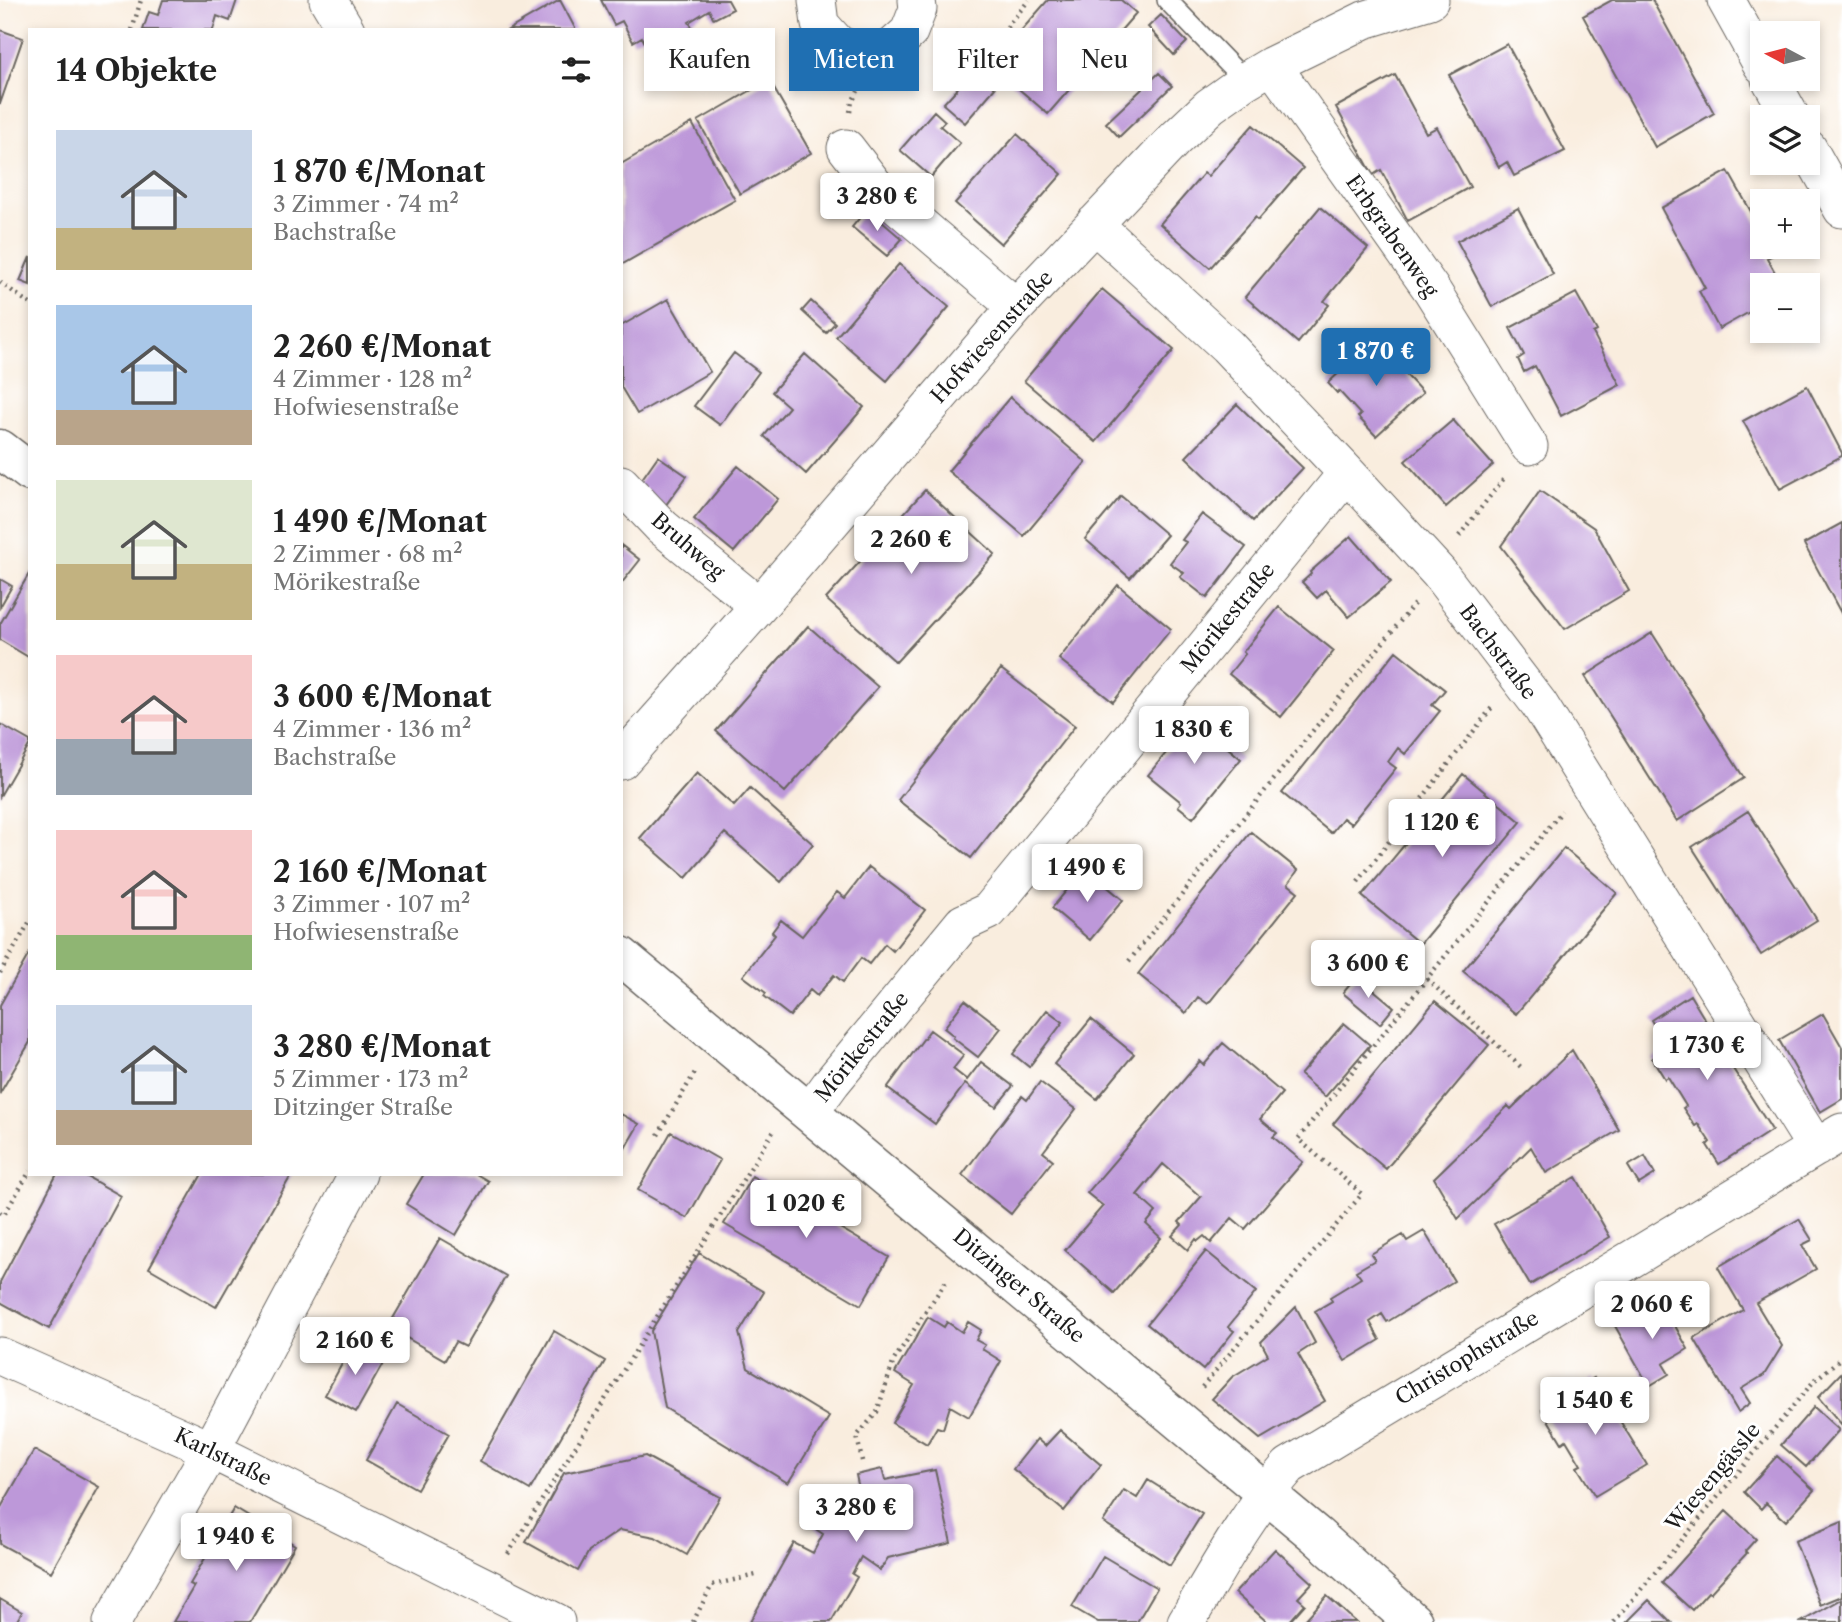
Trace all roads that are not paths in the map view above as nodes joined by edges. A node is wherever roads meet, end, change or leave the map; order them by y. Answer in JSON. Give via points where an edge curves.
{"nodes":[{"id":1,"x":328,"y":0,"type":"edge"},
{"id":2,"x":817,"y":0,"type":"edge"},
{"id":3,"x":917,"y":0,"type":"edge"},
{"id":4,"x":1167,"y":0,"type":"edge"},
{"id":5,"x":1430,"y":0,"type":"edge"},
{"id":6,"x":1726,"y":0,"type":"edge"},
{"id":7,"x":345,"y":28,"type":"edge"},
{"id":8,"x":1750,"y":43,"type":"edge"},
{"id":9,"x":1258,"y":73,"type":"junction"},
{"id":10,"x":846,"y":148,"type":"road end"},
{"id":11,"x":1820,"y":170,"type":"edge"},
{"id":12,"x":1842,"y":209,"type":"edge"},
{"id":13,"x":1094,"y":224,"type":"junction"},
{"id":14,"x":1016,"y":307,"type":"junction"},
{"id":15,"x":1529,"y":446,"type":"road end"},
{"id":16,"x":0,"y":449,"type":"edge"},
{"id":17,"x":28,"y":470,"type":"edge"},
{"id":18,"x":1347,"y":473,"type":"junction"},
{"id":19,"x":623,"y":486,"type":"edge"},
{"id":20,"x":758,"y":606,"type":"junction"},
{"id":21,"x":623,"y":759,"type":"edge"},
{"id":22,"x":623,"y":958,"type":"edge"},
{"id":23,"x":802,"y":1105,"type":"junction"},
{"id":24,"x":1832,"y":1146,"type":"edge"},
{"id":25,"x":357,"y":1176,"type":"edge"},
{"id":26,"x":0,"y":1356,"type":"edge"},
{"id":27,"x":211,"y":1450,"type":"junction"},
{"id":28,"x":1266,"y":1493,"type":"junction"},
{"id":29,"x":112,"y":1622,"type":"edge"},
{"id":30,"x":556,"y":1622,"type":"edge"},
{"id":31,"x":1186,"y":1622,"type":"edge"},
{"id":32,"x":1413,"y":1622,"type":"edge"}],
"edges":[{"from":1,"to":7,"type":"street"},
{"from":2,"to":3,"type":"street","via":[[820,24],[839,45],[866,54],[890,48],[909,33]]},
{"from":4,"to":9,"type":"lane"},
{"from":5,"to":9,"type":"street","name":"Hofwiesenstraße","via":[[1364,20]]},
{"from":6,"to":8,"type":"street"},
{"from":9,"to":13,"type":"street","name":"Hofwiesenstraße","via":[[1210,106]]},
{"from":9,"to":15,"type":"street","name":"Erbgrabenweg","via":[[1431,289]]},
{"from":10,"to":14,"type":"street","via":[[876,187]]},
{"from":11,"to":12,"type":"street"},
{"from":13,"to":14,"type":"street","name":"Hofwiesenstraße"},
{"from":13,"to":18,"type":"street","name":"Bachstraße","via":[[1227,346]]},
{"from":14,"to":20,"type":"street","name":"Hofwiesenstraße"},
{"from":16,"to":17,"type":"main road"},
{"from":18,"to":23,"type":"street","name":"Mörikestraße","via":[[989,911],[963,923],[832,1082]]},
{"from":18,"to":24,"type":"street","name":"Bachstraße","via":[[1436,571],[1539,704]]},
{"from":19,"to":20,"type":"street","name":"Bruhweg","via":[[662,527]]},
{"from":20,"to":21,"type":"street","name":"Hofwiesenstraße"},
{"from":22,"to":23,"type":"main road","name":"Ditzinger Straße"},
{"from":23,"to":28,"type":"main road","name":"Ditzinger Straße"},
{"from":24,"to":28,"type":"street","name":"Christophstraße","via":[[1289,1466]]},
{"from":25,"to":27,"type":"street"},
{"from":26,"to":27,"type":"street","name":"Karlstraße"},
{"from":27,"to":29,"type":"street"},
{"from":27,"to":30,"type":"street","name":"Karlstraße"},
{"from":28,"to":31,"type":"street","name":"Christophstraße"},
{"from":28,"to":32,"type":"main road","name":"Ditzinger Straße"}]}
